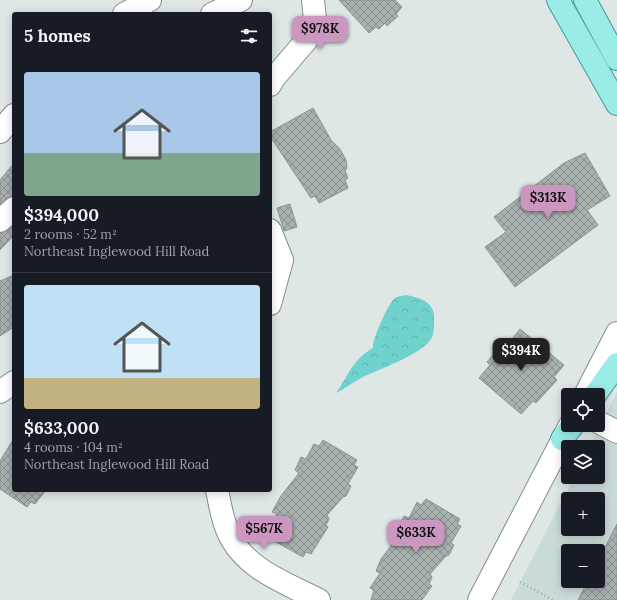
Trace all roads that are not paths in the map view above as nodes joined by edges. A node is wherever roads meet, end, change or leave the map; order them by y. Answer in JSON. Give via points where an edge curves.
{"nodes":[{"id":1,"x":150,"y":0,"type":"edge"},
{"id":2,"x":241,"y":0,"type":"edge"},
{"id":3,"x":313,"y":0,"type":"edge"},
{"id":4,"x":558,"y":0,"type":"edge"},
{"id":5,"x":585,"y":0,"type":"edge"},
{"id":6,"x":128,"y":12,"type":"edge"},
{"id":7,"x":216,"y":12,"type":"edge"},
{"id":8,"x":617,"y":59,"type":"edge"},
{"id":9,"x":272,"y":82,"type":"edge"},
{"id":10,"x":617,"y":104,"type":"edge"},
{"id":11,"x":12,"y":117,"type":"edge"},
{"id":12,"x":0,"y":132,"type":"edge"},
{"id":13,"x":12,"y":210,"type":"edge"},
{"id":14,"x":0,"y":221,"type":"edge"},
{"id":15,"x":272,"y":235,"type":"edge"},
{"id":16,"x":272,"y":297,"type":"edge"},
{"id":17,"x":617,"y":333,"type":"edge"},
{"id":18,"x":617,"y":364,"type":"edge"},
{"id":19,"x":12,"y":383,"type":"edge"},
{"id":20,"x":589,"y":388,"type":"edge"},
{"id":21,"x":600,"y":388,"type":"edge"},
{"id":22,"x":0,"y":392,"type":"edge"},
{"id":23,"x":605,"y":426,"type":"edge"},
{"id":24,"x":567,"y":432,"type":"edge"},
{"id":25,"x":617,"y":432,"type":"edge"},
{"id":26,"x":217,"y":492,"type":"edge"},
{"id":27,"x":319,"y":600,"type":"edge"},
{"id":28,"x":479,"y":600,"type":"edge"}],
"edges":[{"from":1,"to":6,"type":"street"},
{"from":2,"to":7,"type":"street"},
{"from":3,"to":9,"type":"street","via":[[316,29]]},
{"from":4,"to":10,"type":"main road"},
{"from":5,"to":8,"type":"main road"},
{"from":11,"to":12,"type":"street"},
{"from":13,"to":14,"type":"street"},
{"from":15,"to":16,"type":"street","via":[[282,260]]},
{"from":17,"to":20,"type":"street"},
{"from":18,"to":21,"type":"main road"},
{"from":19,"to":22,"type":"street"},
{"from":23,"to":25,"type":"street"},
{"from":24,"to":28,"type":"street"},
{"from":26,"to":27,"type":"street","via":[[228,532],[243,556],[269,575]]}]}
